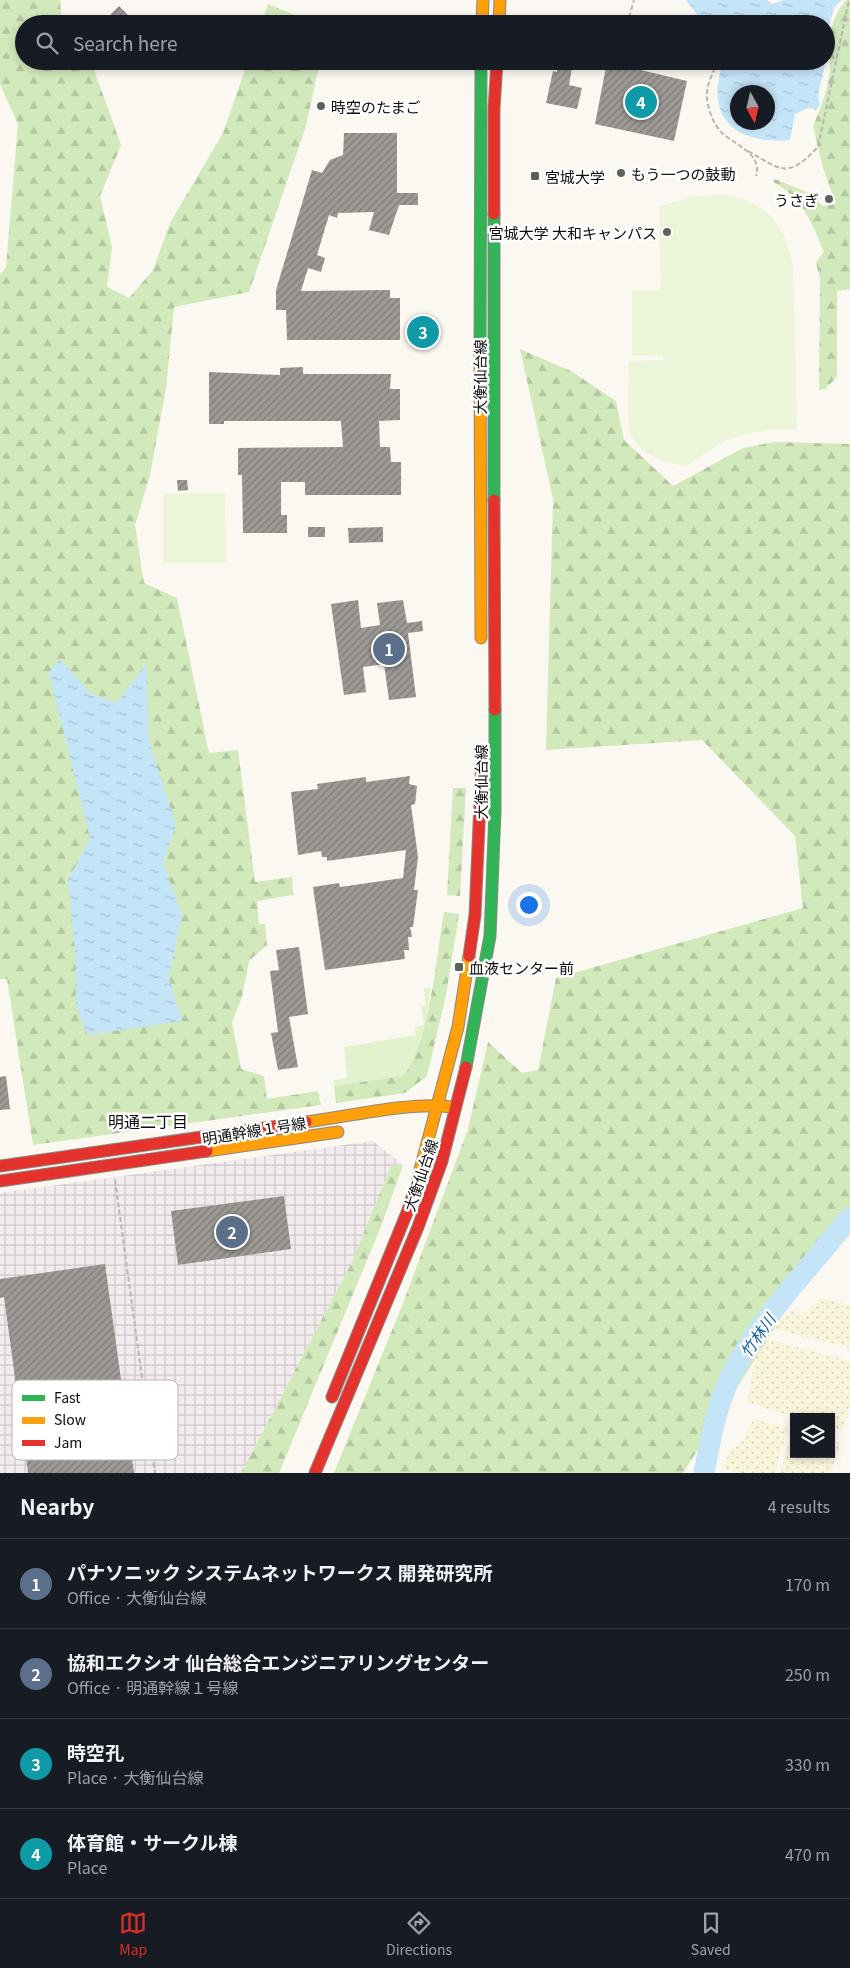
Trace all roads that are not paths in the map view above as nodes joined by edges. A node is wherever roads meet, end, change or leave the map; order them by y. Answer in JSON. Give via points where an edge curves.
{"nodes":[{"id":1,"x":483,"y":0,"type":"edge"},
{"id":2,"x":500,"y":0,"type":"edge"},
{"id":3,"x":482,"y":15,"type":"edge"},
{"id":4,"x":499,"y":15,"type":"edge"},
{"id":5,"x":481,"y":70,"type":"edge"},
{"id":6,"x":496,"y":70,"type":"edge"},
{"id":7,"x":481,"y":654,"type":"dead end"},
{"id":8,"x":482,"y":741,"type":"dead end"},
{"id":9,"x":439,"y":1105,"type":"junction"},
{"id":10,"x":458,"y":1108,"type":"junction"},
{"id":11,"x":435,"y":1119,"type":"junction"},
{"id":12,"x":418,"y":1120,"type":"dead end"},
{"id":13,"x":454,"y":1122,"type":"junction"},
{"id":14,"x":351,"y":1130,"type":"dead end"},
{"id":15,"x":0,"y":1166,"type":"edge"},
{"id":16,"x":0,"y":1181,"type":"edge"},
{"id":17,"x":326,"y":1410,"type":"dead end"},
{"id":18,"x":315,"y":1473,"type":"edge"}],
"edges":[{"from":1,"to":3,"type":"main road"},
{"from":2,"to":4,"type":"main road"},
{"from":5,"to":7,"type":"main road","name":"大衡仙台線"},
{"from":6,"to":10,"type":"main road","name":"大衡仙台線","via":[[493,880],[490,936]]},
{"from":8,"to":9,"type":"main road","name":"大衡仙台線","via":[[475,916],[458,1027]]},
{"from":9,"to":10,"type":"main road"},
{"from":9,"to":11,"type":"main road","name":"大衡仙台線"},
{"from":9,"to":15,"type":"main road"},
{"from":10,"to":13,"type":"main road","name":"大衡仙台線"},
{"from":11,"to":12,"type":"main road"},
{"from":11,"to":13,"type":"main road"},
{"from":11,"to":17,"type":"main road","name":"大衡仙台線","via":[[408,1210]]},
{"from":13,"to":18,"type":"main road","name":"大衡仙台線","via":[[418,1227]]},
{"from":14,"to":16,"type":"main road","name":"明通幹線１号線"}]}
